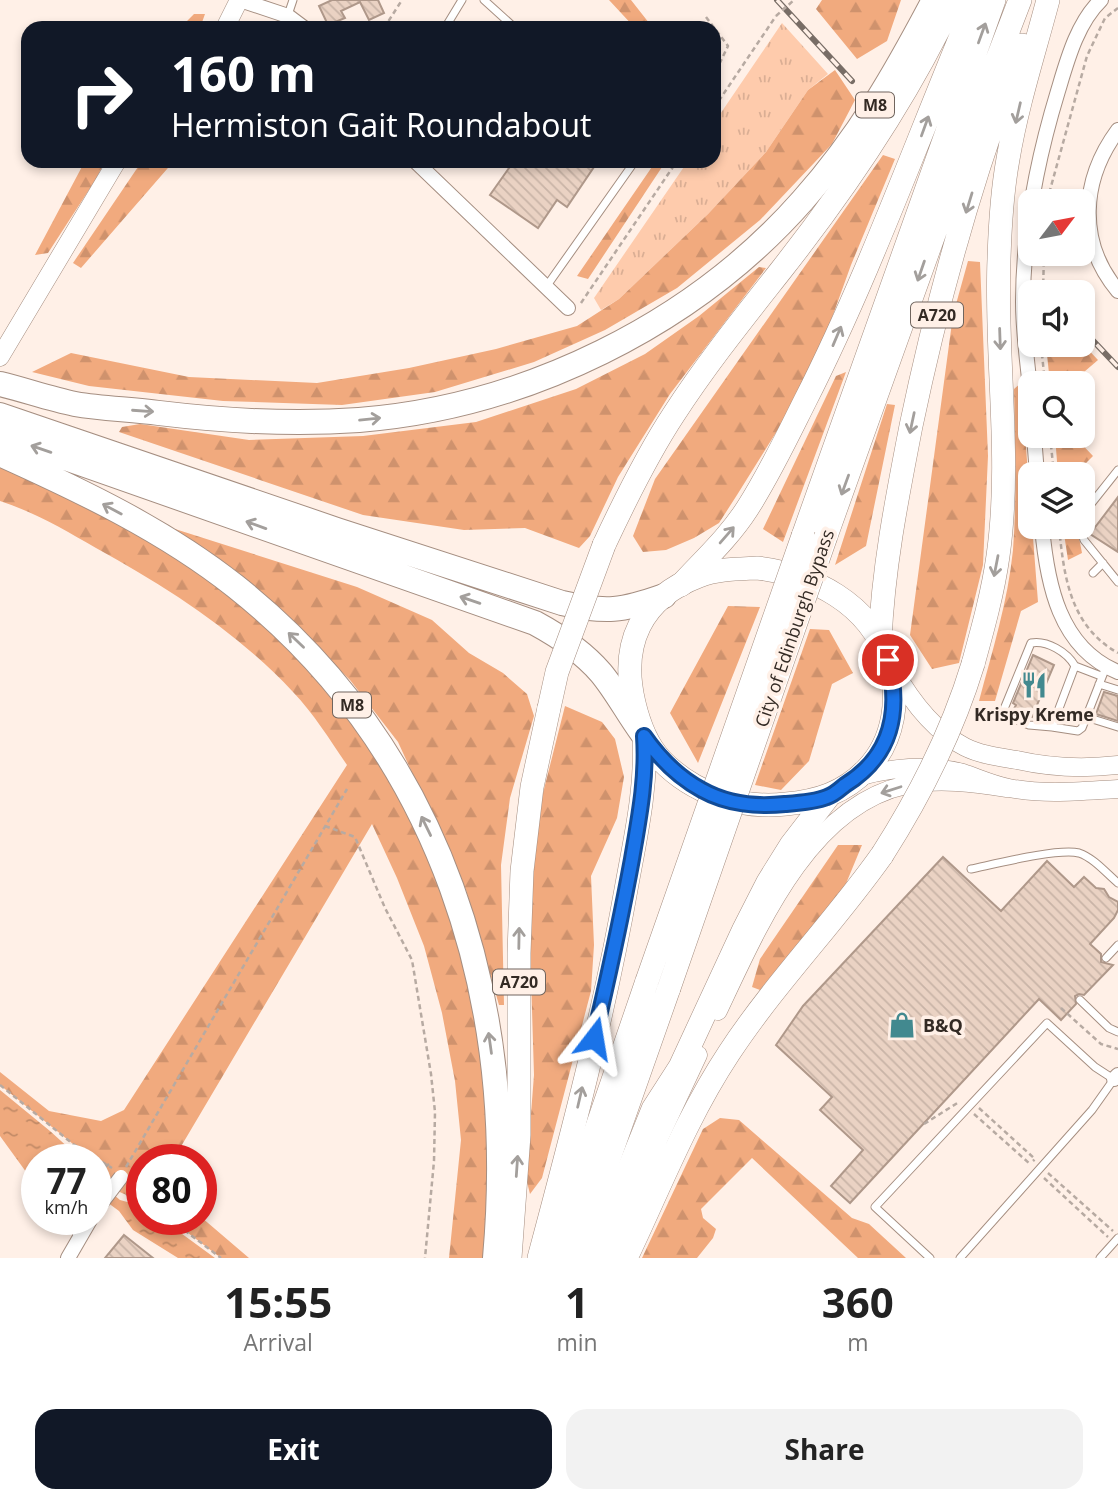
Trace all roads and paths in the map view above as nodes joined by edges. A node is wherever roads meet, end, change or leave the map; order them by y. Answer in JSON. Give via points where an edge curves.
{"nodes":[{"id":1,"x":239,"y":0,"type":"edge"},
{"id":2,"x":293,"y":0,"type":"edge"},
{"id":3,"x":402,"y":0,"type":"edge"},
{"id":4,"x":462,"y":0,"type":"edge"},
{"id":5,"x":484,"y":0,"type":"edge"},
{"id":6,"x":794,"y":0,"type":"edge"},
{"id":7,"x":934,"y":0,"type":"edge"},
{"id":8,"x":953,"y":0,"type":"edge"},
{"id":9,"x":976,"y":0,"type":"edge"},
{"id":10,"x":994,"y":0,"type":"edge"},
{"id":11,"x":1020,"y":0,"type":"edge"},
{"id":12,"x":1040,"y":0,"type":"edge"},
{"id":13,"x":1048,"y":0,"type":"edge"},
{"id":14,"x":1101,"y":0,"type":"edge"},
{"id":15,"x":1118,"y":8,"type":"edge"},
{"id":16,"x":288,"y":16,"type":"junction"},
{"id":17,"x":706,"y":17,"type":"dead end"},
{"id":18,"x":228,"y":21,"type":"edge"},
{"id":19,"x":295,"y":21,"type":"edge"},
{"id":20,"x":388,"y":21,"type":"edge"},
{"id":21,"x":449,"y":21,"type":"edge"},
{"id":22,"x":507,"y":21,"type":"edge"},
{"id":23,"x":709,"y":21,"type":"edge"},
{"id":24,"x":721,"y":37,"type":"edge"},
{"id":25,"x":721,"y":60,"type":"edge"},
{"id":26,"x":721,"y":98,"type":"edge"},
{"id":27,"x":1118,"y":130,"type":"edge"},
{"id":28,"x":113,"y":168,"type":"edge"},
{"id":29,"x":422,"y":168,"type":"edge"},
{"id":30,"x":672,"y":168,"type":"edge"},
{"id":31,"x":629,"y":170,"type":"edge"},
{"id":32,"x":1050,"y":189,"type":"edge"},
{"id":33,"x":546,"y":288,"type":"junction"},
{"id":34,"x":1118,"y":291,"type":"edge"},
{"id":35,"x":568,"y":308,"type":"joint"},
{"id":36,"x":0,"y":356,"type":"edge"},
{"id":37,"x":1029,"y":371,"type":"edge"},
{"id":38,"x":0,"y":384,"type":"edge"},
{"id":39,"x":0,"y":415,"type":"edge"},
{"id":40,"x":0,"y":435,"type":"edge"},
{"id":41,"x":0,"y":454,"type":"edge"},
{"id":42,"x":1118,"y":470,"type":"edge"},
{"id":43,"x":1095,"y":499,"type":"edge"},
{"id":44,"x":1043,"y":539,"type":"edge"},
{"id":45,"x":1060,"y":539,"type":"edge"},
{"id":46,"x":1084,"y":539,"type":"edge"},
{"id":47,"x":1103,"y":564,"type":"junction"},
{"id":48,"x":1093,"y":573,"type":"dead end"},
{"id":49,"x":1118,"y":582,"type":"edge"},
{"id":50,"x":672,"y":590,"type":"junction"},
{"id":51,"x":884,"y":650,"type":"junction"},
{"id":52,"x":1118,"y":653,"type":"edge"},
{"id":53,"x":1075,"y":666,"type":"junction"},
{"id":54,"x":1106,"y":675,"type":"edge"},
{"id":55,"x":1118,"y":690,"type":"edge"},
{"id":56,"x":1086,"y":717,"type":"junction"},
{"id":57,"x":1102,"y":722,"type":"junction"},
{"id":58,"x":1052,"y":727,"type":"junction"},
{"id":59,"x":1118,"y":727,"type":"edge"},
{"id":60,"x":1082,"y":728,"type":"junction"},
{"id":61,"x":643,"y":735,"type":"junction"},
{"id":62,"x":1118,"y":765,"type":"edge"},
{"id":63,"x":861,"y":776,"type":"junction"},
{"id":64,"x":1007,"y":788,"type":"junction"},
{"id":65,"x":347,"y":789,"type":"dead end"},
{"id":66,"x":1118,"y":789,"type":"edge"},
{"id":67,"x":828,"y":797,"type":"junction"},
{"id":68,"x":326,"y":826,"type":"junction"},
{"id":69,"x":971,"y":869,"type":"dead end"},
{"id":70,"x":1118,"y":883,"type":"edge"},
{"id":71,"x":1118,"y":945,"type":"edge"},
{"id":72,"x":1106,"y":958,"type":"dead end"},
{"id":73,"x":658,"y":984,"type":"junction"},
{"id":74,"x":1080,"y":1000,"type":"dead end"},
{"id":75,"x":1061,"y":1008,"type":"dead end"},
{"id":76,"x":1118,"y":1032,"type":"edge"},
{"id":77,"x":1118,"y":1049,"type":"edge"},
{"id":78,"x":680,"y":1067,"type":"junction"},
{"id":79,"x":1117,"y":1081,"type":"edge"},
{"id":80,"x":0,"y":1086,"type":"edge"},
{"id":81,"x":974,"y":1108,"type":"junction"},
{"id":82,"x":924,"y":1124,"type":"dead end"},
{"id":83,"x":1006,"y":1133,"type":"junction"},
{"id":84,"x":1001,"y":1138,"type":"junction"},
{"id":85,"x":73,"y":1144,"type":"edge"},
{"id":86,"x":653,"y":1151,"type":"junction"},
{"id":87,"x":1032,"y":1162,"type":"junction"},
{"id":88,"x":112,"y":1168,"type":"edge"},
{"id":89,"x":1040,"y":1170,"type":"junction"},
{"id":90,"x":1046,"y":1175,"type":"junction"},
{"id":91,"x":121,"y":1177,"type":"junction"},
{"id":92,"x":112,"y":1189,"type":"edge"},
{"id":93,"x":1084,"y":1205,"type":"junction"},
{"id":94,"x":1079,"y":1210,"type":"junction"},
{"id":95,"x":77,"y":1235,"type":"edge"},
{"id":96,"x":81,"y":1235,"type":"edge"},
{"id":97,"x":191,"y":1235,"type":"edge"},
{"id":98,"x":1118,"y":1238,"type":"edge"},
{"id":99,"x":78,"y":1241,"type":"junction"},
{"id":100,"x":68,"y":1258,"type":"edge"},
{"id":101,"x":221,"y":1258,"type":"edge"},
{"id":102,"x":425,"y":1258,"type":"edge"},
{"id":103,"x":495,"y":1258,"type":"edge"},
{"id":104,"x":510,"y":1258,"type":"edge"},
{"id":105,"x":539,"y":1258,"type":"edge"},
{"id":106,"x":552,"y":1258,"type":"edge"},
{"id":107,"x":575,"y":1258,"type":"edge"},
{"id":108,"x":593,"y":1258,"type":"edge"},
{"id":109,"x":614,"y":1258,"type":"edge"},
{"id":110,"x":626,"y":1258,"type":"edge"},
{"id":111,"x":930,"y":1258,"type":"edge"},
{"id":112,"x":960,"y":1258,"type":"edge"},
{"id":113,"x":1100,"y":1258,"type":"edge"}],
"edges":[{"from":1,"to":16,"type":"street"},
{"from":1,"to":18,"type":"street"},
{"from":2,"to":16,"type":"lane"},
{"from":3,"to":20,"type":"path"},
{"from":4,"to":21,"type":"lane"},
{"from":5,"to":22,"type":"lane"},
{"from":6,"to":26,"type":"path","bridge":true,"via":[[776,16]]},
{"from":38,"to":7,"type":"highway","number":"M8","one_way":true,"via":[[101,408],[240,421],[325,422],[447,406],[568,368],[697,294],[786,218],[862,125]]},
{"from":104,"to":8,"type":"main road","number":"A720","one_way":true,"bridge":true,"via":[[519,1135],[522,871],[532,787],[557,672],[604,545],[673,414],[874,143]]},
{"from":50,"to":9,"type":"main road","one_way":true,"via":[[747,510],[793,425],[913,160]]},
{"from":73,"to":10,"type":"main road","name":"City of Edinburgh Bypass","number":"A720","one_way":true,"bridge":true,"via":[[803,536]]},
{"from":11,"to":73,"type":"main road","name":"City of Edinburgh Bypass","number":"A720","one_way":true,"bridge":true},
{"from":12,"to":51,"type":"main road","number":"A720","one_way":true,"via":[[994,123],[937,313],[892,522],[884,579]]},
{"from":13,"to":110,"type":"main road","one_way":true,"bridge":true,"via":[[1008,160],[1002,206],[1003,448],[998,555],[984,623],[956,715],[918,797],[882,855],[730,1052],[703,1094]]},
{"from":14,"to":37,"type":"street","via":[[1080,31],[1063,74],[1032,194],[1023,303]]},
{"from":15,"to":32,"type":"path","via":[[1105,18],[1087,56]]},
{"from":16,"to":19,"type":"street"},
{"from":17,"to":23,"type":"path"},
{"from":24,"to":25,"type":"path","via":[[728,46]]},
{"from":27,"to":34,"type":"street","via":[[1095,174],[1088,214],[1095,254]]},
{"from":28,"to":36,"type":"street"},
{"from":29,"to":33,"type":"street"},
{"from":30,"to":35,"type":"path","via":[[584,302]]},
{"from":31,"to":33,"type":"lane"},
{"from":33,"to":35,"type":"street"},
{"from":39,"to":50,"type":"highway","via":[[562,603],[614,610]]},
{"from":61,"to":40,"type":"highway","one_way":true,"via":[[589,660],[535,623]]},
{"from":103,"to":41,"type":"highway","number":"M8","one_way":true,"via":[[498,1111],[477,964],[438,849],[405,785],[358,713],[304,647],[234,586],[161,535]]},
{"from":42,"to":43,"type":"lane"},
{"from":44,"to":54,"type":"street","via":[[1046,572],[1058,610]]},
{"from":45,"to":52,"type":"path","via":[[1072,601],[1084,623]]},
{"from":46,"to":47,"type":"lane"},
{"from":47,"to":48,"type":"lane"},
{"from":47,"to":49,"type":"lane"},
{"from":50,"to":51,"type":"main road","via":[[699,576],[729,569],[757,568],[800,576],[822,585],[850,606]]},
{"from":50,"to":61,"type":"main road","via":[[646,614],[629,661],[629,681]]},
{"from":51,"to":62,"type":"street","via":[[927,716],[964,746],[1053,767]]},
{"from":51,"to":63,"type":"main road","via":[[895,692],[892,718],[880,753]]},
{"from":53,"to":54,"type":"lane"},
{"from":53,"to":58,"type":"lane"},
{"from":53,"to":58,"type":"lane","via":[[1068,655],[1031,643],[1004,709],[1007,716],[1029,725]]},
{"from":54,"to":55,"type":"lane"},
{"from":54,"to":56,"type":"lane"},
{"from":56,"to":57,"type":"lane"},
{"from":56,"to":60,"type":"lane"},
{"from":57,"to":59,"type":"lane"},
{"from":57,"to":60,"type":"lane"},
{"from":58,"to":60,"type":"lane"},
{"from":61,"to":67,"type":"main road","via":[[660,759],[682,777],[725,800],[774,806]]},
{"from":105,"to":61,"type":"main road","one_way":true,"via":[[620,925],[643,790]]},
{"from":63,"to":64,"type":"street","via":[[920,766],[963,773]]},
{"from":63,"to":67,"type":"main road"},
{"from":64,"to":66,"type":"street","via":[[1066,793]]},
{"from":64,"to":86,"type":"street","one_way":true,"via":[[908,784],[871,797],[820,835],[772,905]]},
{"from":65,"to":68,"type":"path"},
{"from":67,"to":78,"type":"main road","via":[[768,882]]},
{"from":68,"to":91,"type":"path"},
{"from":68,"to":102,"type":"path","via":[[355,837],[412,960],[435,1112]]},
{"from":69,"to":70,"type":"lane","via":[[1079,853]]},
{"from":71,"to":72,"type":"lane"},
{"from":73,"to":106,"type":"main road","name":"City of Edinburgh Bypass","number":"A720"},
{"from":73,"to":107,"type":"main road","name":"City of Edinburgh Bypass","number":"A720"},
{"from":74,"to":76,"type":"lane"},
{"from":75,"to":77,"type":"path","via":[[1101,1044]]},
{"from":78,"to":86,"type":"main road"},
{"from":78,"to":108,"type":"main road","via":[[653,1109]]},
{"from":79,"to":81,"type":"lane","via":[[1047,1023]]},
{"from":79,"to":89,"type":"lane"},
{"from":80,"to":85,"type":"path"},
{"from":81,"to":82,"type":"path","via":[[964,1099]]},
{"from":81,"to":83,"type":"path"},
{"from":81,"to":84,"type":"path","via":[[974,1114]]},
{"from":81,"to":111,"type":"lane","via":[[875,1207]]},
{"from":83,"to":84,"type":"path"},
{"from":83,"to":87,"type":"path","via":[[1035,1159]]},
{"from":84,"to":87,"type":"path","via":[[1030,1165]]},
{"from":86,"to":109,"type":"main road"},
{"from":87,"to":89,"type":"path"},
{"from":88,"to":91,"type":"path"},
{"from":89,"to":90,"type":"path"},
{"from":89,"to":112,"type":"lane"},
{"from":90,"to":93,"type":"path"},
{"from":90,"to":94,"type":"path","via":[[1044,1178]]},
{"from":91,"to":92,"type":"street","bridge":true},
{"from":93,"to":94,"type":"path"},
{"from":93,"to":94,"type":"path","via":[[1113,1231],[1108,1237]]},
{"from":95,"to":99,"type":"lane"},
{"from":96,"to":99,"type":"street"},
{"from":97,"to":101,"type":"path"},
{"from":98,"to":113,"type":"lane"},
{"from":99,"to":100,"type":"street"}]}
